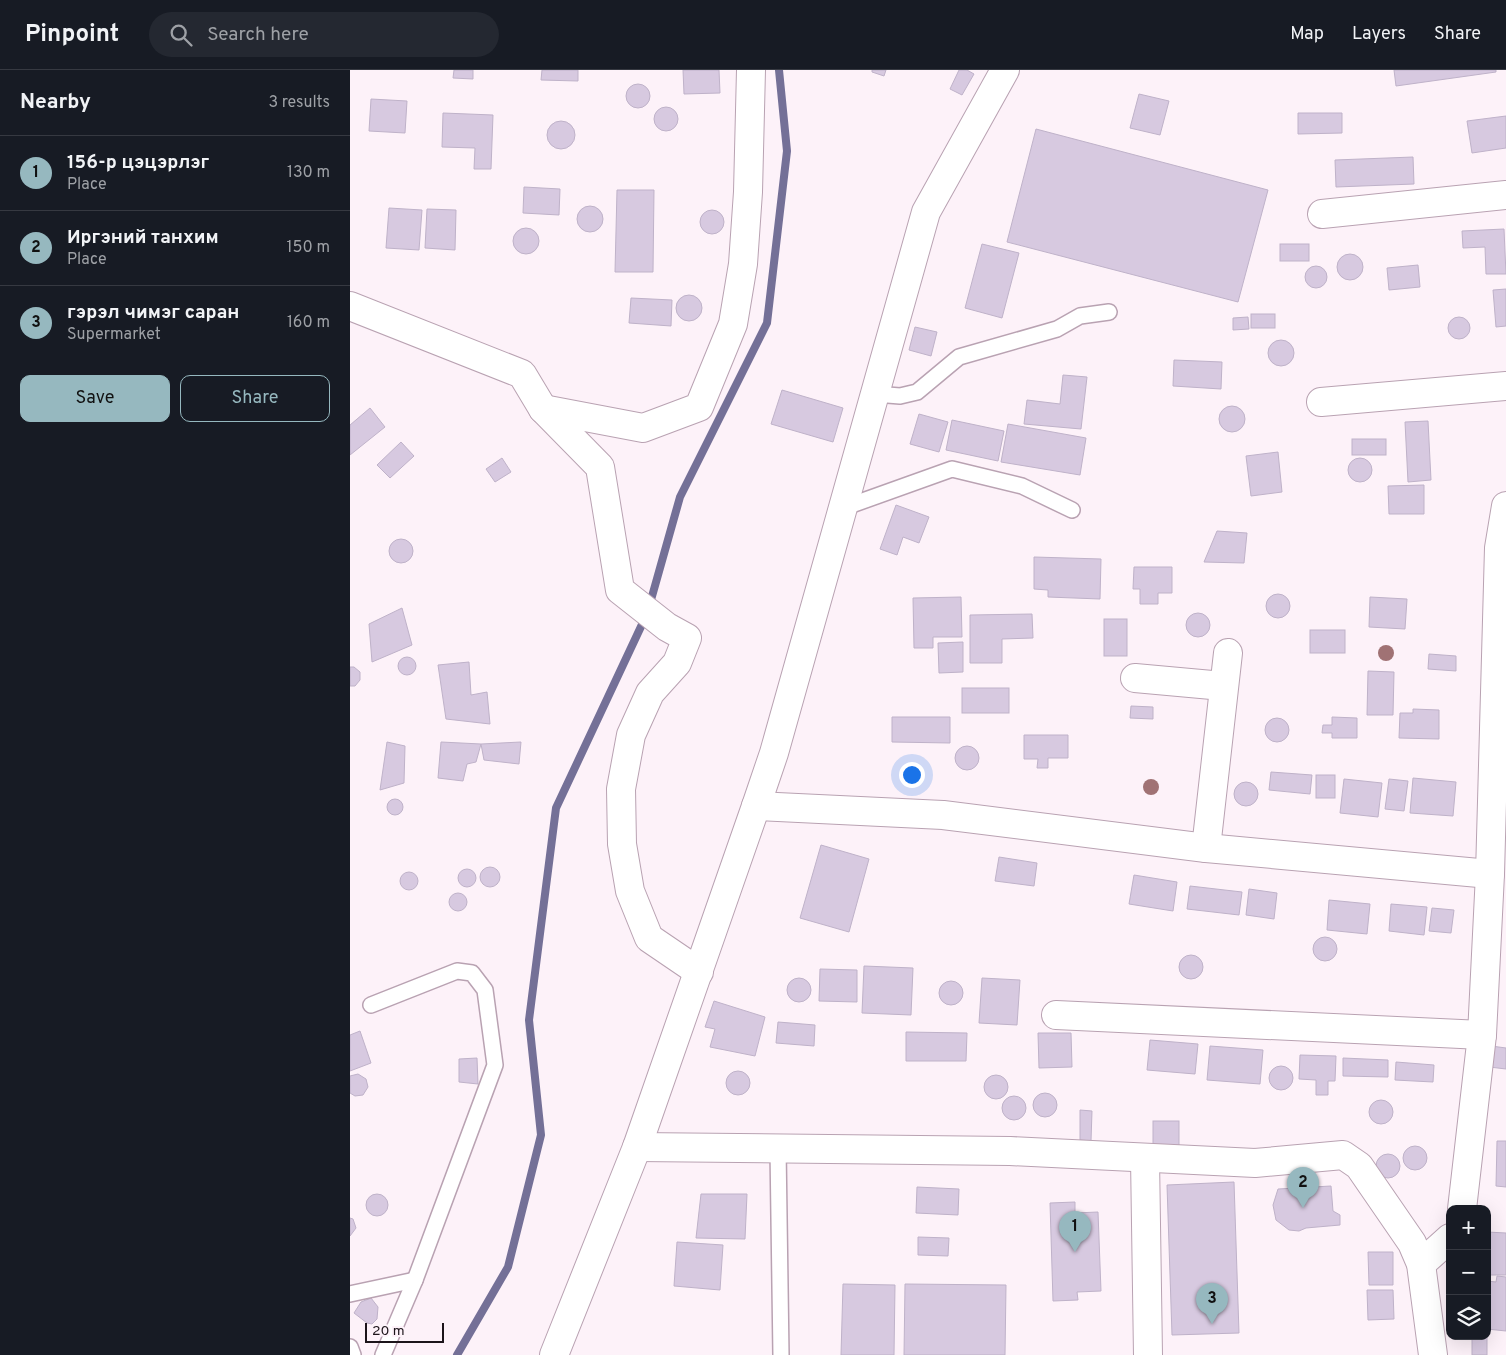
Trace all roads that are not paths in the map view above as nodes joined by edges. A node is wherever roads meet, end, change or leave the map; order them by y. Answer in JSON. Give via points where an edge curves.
{"nodes":[{"id":1,"x":751,"y":70,"type":"edge"},
{"id":2,"x":1005,"y":70,"type":"edge"},
{"id":3,"x":1506,"y":195,"type":"edge"},
{"id":4,"x":1322,"y":214,"type":"dead end"},
{"id":5,"x":350,"y":306,"type":"edge"},
{"id":6,"x":1109,"y":312,"type":"dead end"},
{"id":7,"x":1506,"y":386,"type":"edge"},
{"id":8,"x":875,"y":394,"type":"junction"},
{"id":9,"x":1321,"y":402,"type":"dead end"},
{"id":10,"x":544,"y":409,"type":"junction"},
{"id":11,"x":1506,"y":506,"type":"edge"},
{"id":12,"x":843,"y":508,"type":"junction"},
{"id":13,"x":1072,"y":510,"type":"dead end"},
{"id":14,"x":1228,"y":653,"type":"dead end"},
{"id":15,"x":1135,"y":678,"type":"dead end"},
{"id":16,"x":1223,"y":686,"type":"junction"},
{"id":17,"x":756,"y":806,"type":"junction"},
{"id":18,"x":1206,"y":848,"type":"junction"},
{"id":19,"x":1490,"y":874,"type":"junction"},
{"id":20,"x":699,"y":972,"type":"junction"},
{"id":21,"x":371,"y":1006,"type":"dead end"},
{"id":22,"x":1056,"y":1015,"type":"dead end"},
{"id":23,"x":1482,"y":1036,"type":"junction"},
{"id":24,"x":637,"y":1147,"type":"junction"},
{"id":25,"x":778,"y":1148,"type":"junction"},
{"id":26,"x":1145,"y":1158,"type":"junction"},
{"id":27,"x":1462,"y":1205,"type":"edge"},
{"id":28,"x":1446,"y":1242,"type":"edge"},
{"id":29,"x":1421,"y":1264,"type":"junction"},
{"id":30,"x":415,"y":1280,"type":"junction"},
{"id":31,"x":350,"y":1294,"type":"edge"},
{"id":32,"x":350,"y":1346,"type":"edge"},
{"id":33,"x":353,"y":1355,"type":"edge"},
{"id":34,"x":382,"y":1355,"type":"edge"},
{"id":35,"x":554,"y":1355,"type":"edge"},
{"id":36,"x":781,"y":1355,"type":"edge"},
{"id":37,"x":1148,"y":1355,"type":"edge"},
{"id":38,"x":1434,"y":1355,"type":"edge"}],
"edges":[{"from":1,"to":10,"type":"street","via":[[743,264],[733,324],[699,407],[643,428]]},
{"from":2,"to":8,"type":"street","via":[[926,212]]},
{"from":3,"to":4,"type":"street"},
{"from":5,"to":10,"type":"street","via":[[522,374]]},
{"from":6,"to":8,"type":"lane","via":[[1080,316],[1057,329],[959,357],[917,392],[900,396]]},
{"from":7,"to":9,"type":"street"},
{"from":8,"to":12,"type":"street"},
{"from":10,"to":20,"type":"street","via":[[600,467],[620,590],[667,627],[687,638],[677,663],[650,693],[631,735],[621,789],[622,844],[630,891],[649,938]]},
{"from":11,"to":19,"type":"street","via":[[1499,548]]},
{"from":12,"to":13,"type":"lane","via":[[952,469],[1022,486]]},
{"from":12,"to":17,"type":"street"},
{"from":14,"to":16,"type":"street"},
{"from":15,"to":16,"type":"street"},
{"from":16,"to":18,"type":"street"},
{"from":17,"to":18,"type":"street","via":[[943,815]]},
{"from":17,"to":20,"type":"street"},
{"from":18,"to":19,"type":"street"},
{"from":19,"to":23,"type":"street"},
{"from":20,"to":24,"type":"street"},
{"from":21,"to":30,"type":"lane","via":[[457,971],[472,973],[485,990],[495,1066]]},
{"from":22,"to":23,"type":"street"},
{"from":23,"to":27,"type":"street"},
{"from":24,"to":25,"type":"street"},
{"from":24,"to":35,"type":"street"},
{"from":25,"to":26,"type":"street","via":[[1010,1151]]},
{"from":25,"to":36,"type":"lane"},
{"from":26,"to":29,"type":"street","via":[[1255,1162],[1343,1156],[1359,1166],[1412,1243]]},
{"from":26,"to":37,"type":"street"},
{"from":28,"to":29,"type":"street"},
{"from":29,"to":38,"type":"street"},
{"from":30,"to":31,"type":"lane"},
{"from":30,"to":34,"type":"lane"},
{"from":32,"to":33,"type":"lane"}]}
